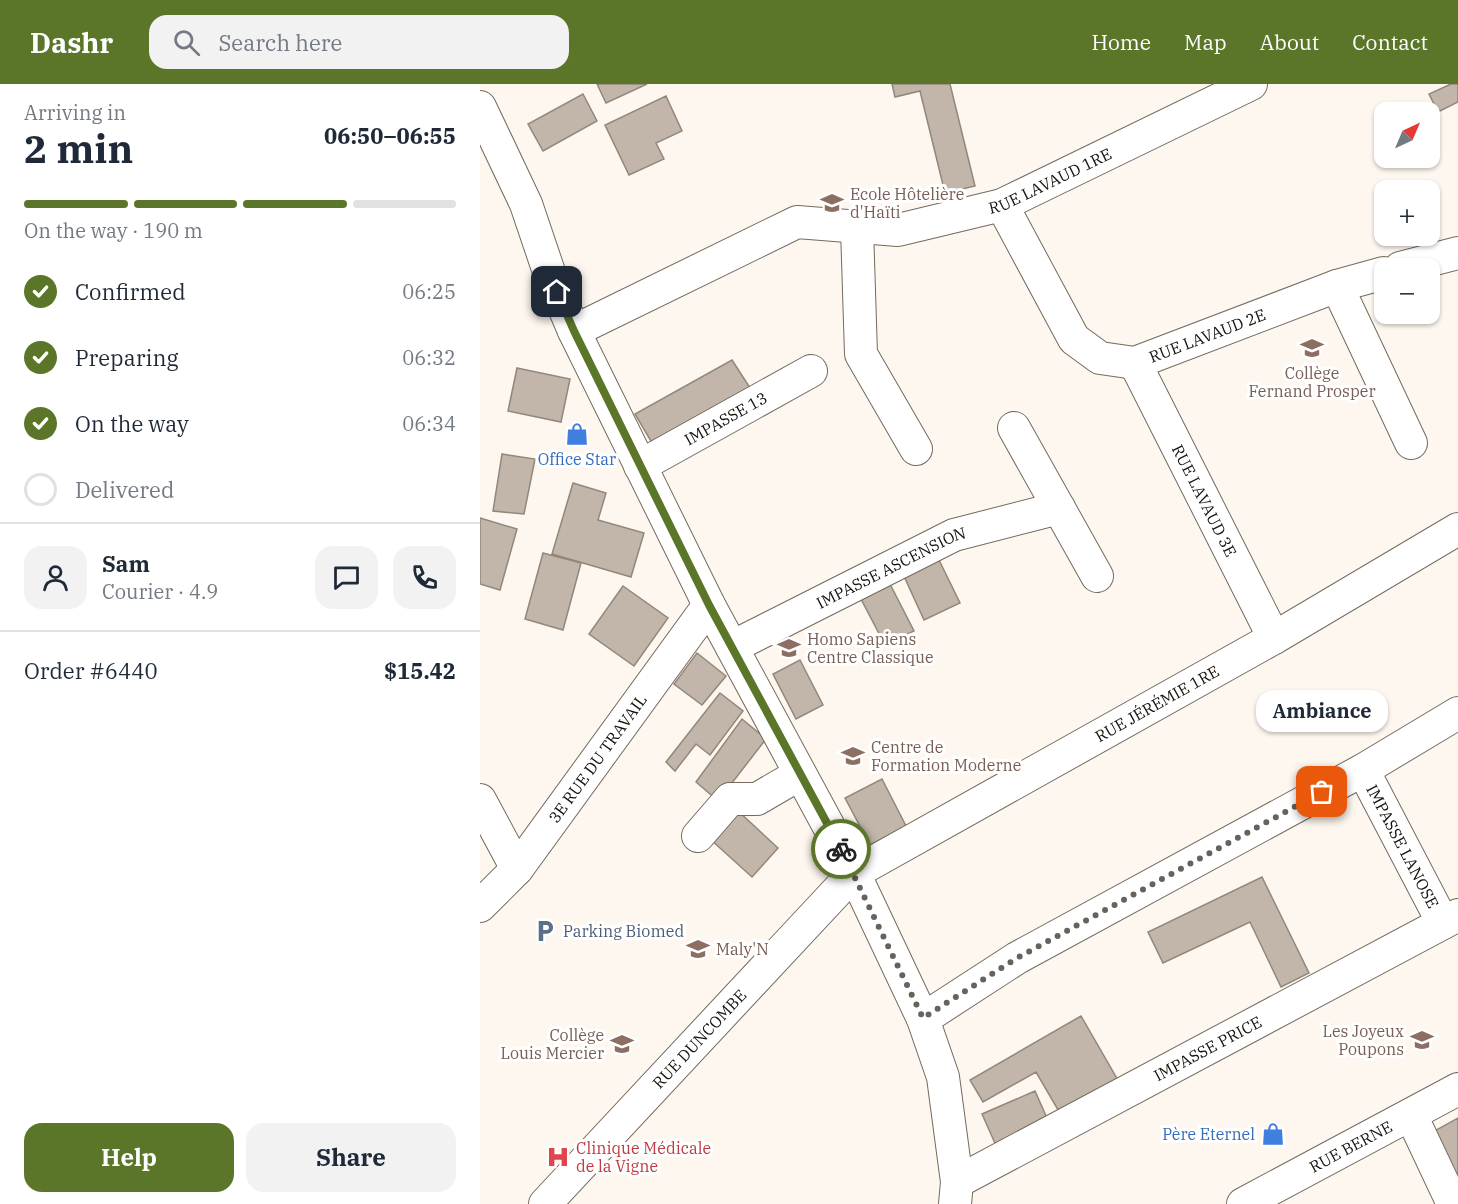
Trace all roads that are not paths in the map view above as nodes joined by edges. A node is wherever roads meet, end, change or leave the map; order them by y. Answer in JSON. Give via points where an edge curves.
{"nodes":[{"id":1,"x":1251,"y":84,"type":"edge"},
{"id":2,"x":480,"y":107,"type":"edge"},
{"id":3,"x":1002,"y":205,"type":"junction"},
{"id":4,"x":857,"y":228,"type":"junction"},
{"id":5,"x":1458,"y":253,"type":"edge"},
{"id":6,"x":1439,"y":258,"type":"edge"},
{"id":7,"x":1374,"y":276,"type":"edge"},
{"id":8,"x":1337,"y":286,"type":"junction"},
{"id":9,"x":574,"y":331,"type":"junction"},
{"id":10,"x":1135,"y":363,"type":"junction"},
{"id":11,"x":811,"y":371,"type":"dead end"},
{"id":12,"x":1014,"y":428,"type":"dead end"},
{"id":13,"x":1412,"y":443,"type":"dead end"},
{"id":14,"x":916,"y":449,"type":"dead end"},
{"id":15,"x":640,"y":466,"type":"junction"},
{"id":16,"x":1059,"y":508,"type":"junction"},
{"id":17,"x":1458,"y":530,"type":"edge"},
{"id":18,"x":1097,"y":576,"type":"dead end"},
{"id":19,"x":709,"y":605,"type":"junction"},
{"id":20,"x":1274,"y":638,"type":"junction"},
{"id":21,"x":732,"y":647,"type":"junction"},
{"id":22,"x":1458,"y":713,"type":"edge"},
{"id":23,"x":1363,"y":770,"type":"junction"},
{"id":24,"x":800,"y":774,"type":"junction"},
{"id":25,"x":480,"y":800,"type":"edge"},
{"id":26,"x":698,"y":836,"type":"dead end"},
{"id":27,"x":517,"y":869,"type":"junction"},
{"id":28,"x":854,"y":873,"type":"junction"},
{"id":29,"x":480,"y":906,"type":"edge"},
{"id":30,"x":1451,"y":919,"type":"edge"},
{"id":31,"x":923,"y":1018,"type":"junction"},
{"id":32,"x":1458,"y":1089,"type":"edge"},
{"id":33,"x":1411,"y":1115,"type":"junction"},
{"id":34,"x":956,"y":1193,"type":"edge"},
{"id":35,"x":545,"y":1204,"type":"edge"},
{"id":36,"x":1243,"y":1204,"type":"edge"},
{"id":37,"x":1453,"y":1204,"type":"edge"}],
"edges":[{"from":1,"to":3,"type":"street","name":"RUE LAVAUD 1RE"},
{"from":2,"to":9,"type":"street","via":[[526,204]]},
{"from":3,"to":4,"type":"street","name":"RUE LAVAUD 1RE","via":[[898,230]]},
{"from":3,"to":10,"type":"street","name":"RUE LAVAUD 2E","via":[[1074,339],[1100,358]]},
{"from":4,"to":9,"type":"street","name":"RUE LAVAUD 1RE","via":[[797,222]]},
{"from":4,"to":14,"type":"street","via":[[861,354]]},
{"from":5,"to":6,"type":"street"},
{"from":7,"to":8,"type":"street","name":"RUE LAVAUD 2E"},
{"from":8,"to":10,"type":"street","name":"RUE LAVAUD 2E"},
{"from":8,"to":13,"type":"street"},
{"from":9,"to":15,"type":"street"},
{"from":10,"to":20,"type":"street","name":"RUE LAVAUD 3E"},
{"from":11,"to":15,"type":"street","name":"IMPASSE 13"},
{"from":12,"to":16,"type":"street"},
{"from":15,"to":19,"type":"street"},
{"from":16,"to":18,"type":"street"},
{"from":16,"to":21,"type":"street","name":"IMPASSE ASCENSION","via":[[954,535]]},
{"from":17,"to":20,"type":"street","name":"RUE JÉRÉMIE 1RE"},
{"from":19,"to":21,"type":"street"},
{"from":19,"to":27,"type":"street","name":"3E RUE DU TRAVAIL"},
{"from":20,"to":28,"type":"street","name":"RUE JÉRÉMIE 1RE"},
{"from":21,"to":24,"type":"street"},
{"from":22,"to":23,"type":"street"},
{"from":23,"to":30,"type":"street","name":"IMPASSE LANOSE"},
{"from":23,"to":31,"type":"street","via":[[1017,958]]},
{"from":24,"to":26,"type":"street","via":[[757,799],[730,799]]},
{"from":24,"to":28,"type":"street"},
{"from":25,"to":27,"type":"street"},
{"from":27,"to":29,"type":"street","name":"3E RUE DU TRAVAIL"},
{"from":28,"to":31,"type":"street"},
{"from":28,"to":35,"type":"street","name":"RUE DUNCOMBE"},
{"from":30,"to":34,"type":"street","name":"IMPASSE PRICE"},
{"from":31,"to":34,"type":"street","via":[[943,1077]]},
{"from":32,"to":33,"type":"street","name":"RUE BERNE"},
{"from":33,"to":36,"type":"street","name":"RUE BERNE"},
{"from":33,"to":37,"type":"street"}]}
